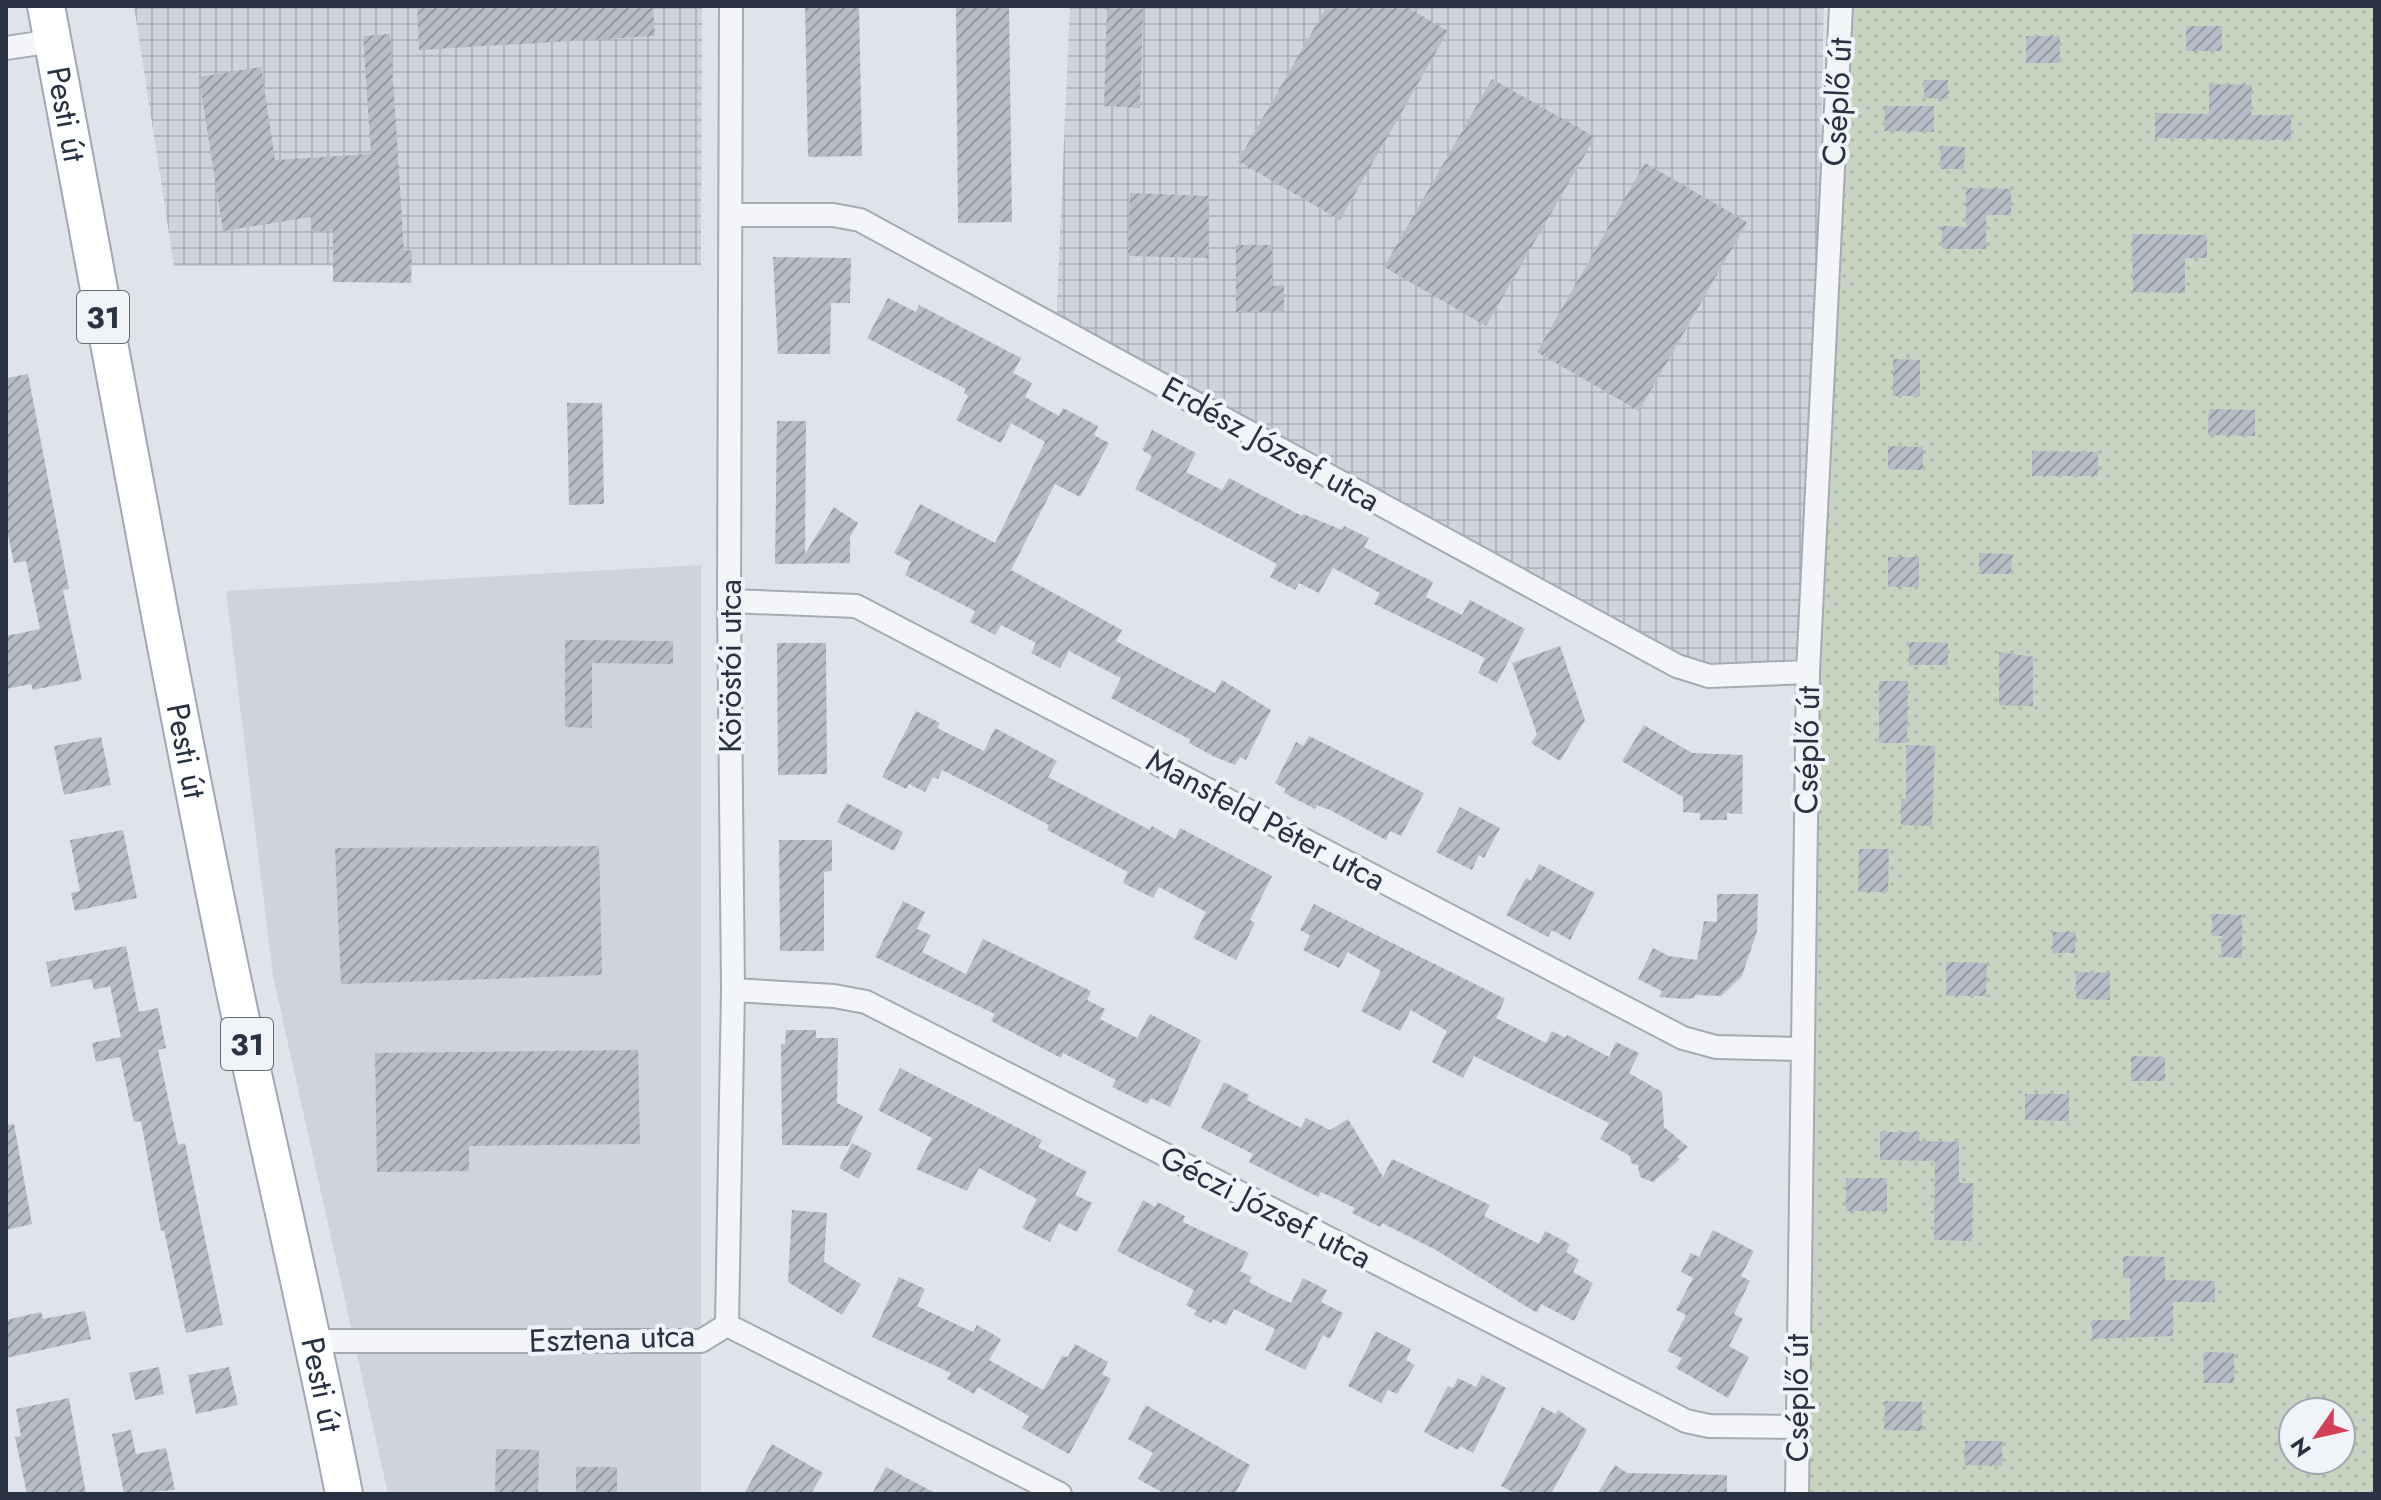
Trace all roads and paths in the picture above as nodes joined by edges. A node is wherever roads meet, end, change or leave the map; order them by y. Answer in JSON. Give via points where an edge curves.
{"nodes":[{"id":1,"x":731,"y":6,"type":"edge"},
{"id":2,"x":1841,"y":6,"type":"edge"},
{"id":3,"x":50,"y":23,"type":"edge"},
{"id":4,"x":6,"y":48,"type":"edge"},
{"id":5,"x":733,"y":215,"type":"junction"},
{"id":6,"x":729,"y":601,"type":"junction"},
{"id":7,"x":1808,"y":672,"type":"junction"},
{"id":8,"x":733,"y":990,"type":"junction"},
{"id":9,"x":1800,"y":1049,"type":"junction"},
{"id":10,"x":727,"y":1325,"type":"junction"},
{"id":11,"x":314,"y":1341,"type":"junction"},
{"id":12,"x":1797,"y":1427,"type":"junction"},
{"id":13,"x":1054,"y":1493,"type":"edge"},
{"id":14,"x":344,"y":1494,"type":"edge"},
{"id":15,"x":1797,"y":1494,"type":"edge"}],
"edges":[{"from":1,"to":5,"type":"street","name":"Köröstói utca"},
{"from":2,"to":7,"type":"street","name":"Cséplő út"},
{"from":3,"to":4,"type":"street"},
{"from":3,"to":11,"type":"main road","name":"Pesti út","number":"31","via":[[232,973]]},
{"from":5,"to":6,"type":"street","name":"Köröstói utca"},
{"from":5,"to":7,"type":"street","name":"Erdész József utca","via":[[860,220],[1677,666],[1709,676]]},
{"from":6,"to":8,"type":"street","name":"Köröstói utca"},
{"from":6,"to":9,"type":"street","name":"Mansfeld Péter utca","via":[[856,606],[1683,1038],[1716,1047]]},
{"from":7,"to":9,"type":"street","name":"Cséplő út"},
{"from":8,"to":10,"type":"street","name":"Köröstói utca"},
{"from":8,"to":12,"type":"street","name":"Géczi József utca","via":[[866,1002],[1686,1421]]},
{"from":9,"to":12,"type":"street","name":"Cséplő út"},
{"from":10,"to":11,"type":"street","name":"Esztena utca","via":[[701,1341]]},
{"from":10,"to":13,"type":"street","name":"Esztena utca"},
{"from":11,"to":14,"type":"main road","name":"Pesti út","number":"31"},
{"from":12,"to":15,"type":"street","name":"Cséplő út"}]}
